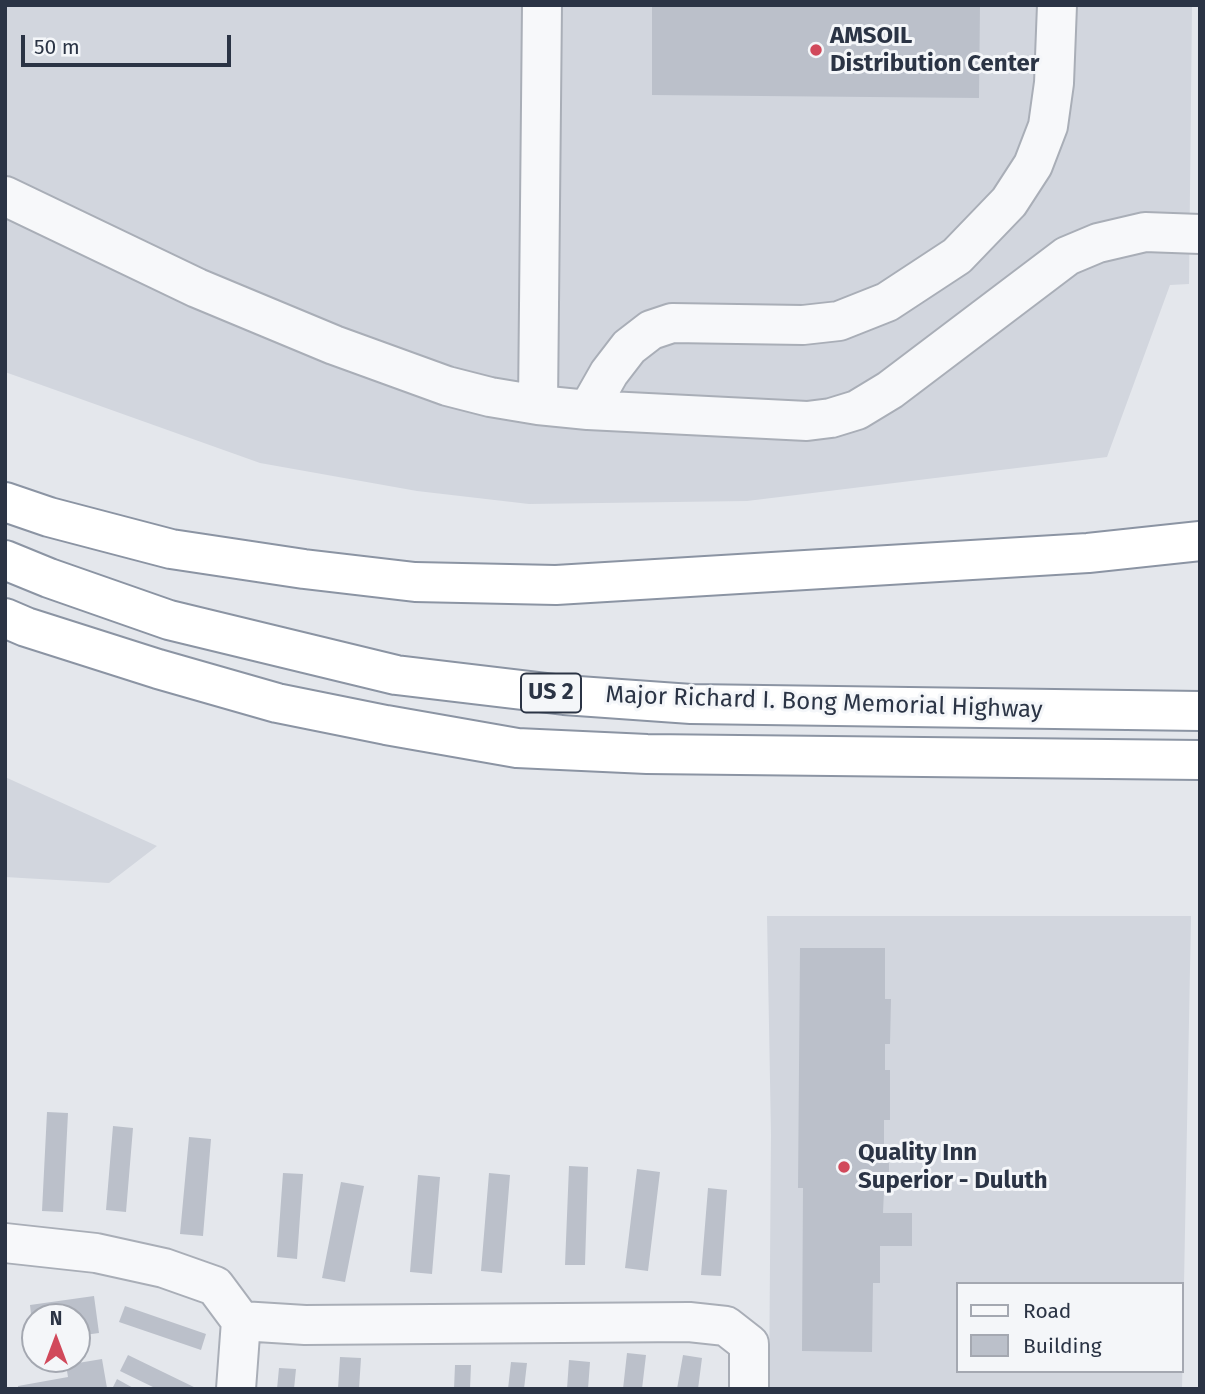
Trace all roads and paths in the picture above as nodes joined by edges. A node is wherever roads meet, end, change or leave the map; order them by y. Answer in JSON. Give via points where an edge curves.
{"nodes":[{"id":1,"x":542,"y":5,"type":"edge"},
{"id":2,"x":1057,"y":5,"type":"edge"},
{"id":3,"x":5,"y":196,"type":"edge"},
{"id":4,"x":1200,"y":234,"type":"edge"},
{"id":5,"x":538,"y":405,"type":"junction"},
{"id":6,"x":588,"y":410,"type":"junction"},
{"id":7,"x":5,"y":502,"type":"edge"},
{"id":8,"x":1200,"y":541,"type":"edge"},
{"id":9,"x":5,"y":560,"type":"edge"},
{"id":10,"x":5,"y":618,"type":"edge"},
{"id":11,"x":1200,"y":711,"type":"edge"},
{"id":12,"x":1200,"y":760,"type":"edge"},
{"id":13,"x":5,"y":1243,"type":"edge"},
{"id":14,"x":241,"y":1321,"type":"junction"},
{"id":15,"x":236,"y":1389,"type":"edge"},
{"id":16,"x":749,"y":1389,"type":"edge"}],
"edges":[{"from":1,"to":5,"type":"lane"},
{"from":2,"to":6,"type":"lane","via":[[1048,126],[1033,165],[1009,202],[957,256],[887,302],[839,321],[803,325],[672,323],[651,330],[629,347]]},
{"from":3,"to":5,"type":"lane","via":[[197,288],[334,345],[447,386]]},
{"from":4,"to":6,"type":"lane","via":[[1145,232],[1067,256],[890,390],[857,410],[831,418],[807,421]]},
{"from":5,"to":6,"type":"lane"},
{"from":7,"to":8,"type":"highway","via":[[170,549],[415,582],[556,585],[1088,553]]},
{"from":9,"to":11,"type":"highway","name":"Major Richard I. Bong Memorial Highway","number":"US 2","via":[[169,620],[397,675],[564,695],[691,704]]},
{"from":10,"to":12,"type":"highway","name":"Major Richard I. Bong Memorial Highway","number":"US 2","via":[[277,703],[517,748],[646,754]]},
{"from":13,"to":14,"type":"lane","via":[[96,1253],[164,1268],[215,1286]]},
{"from":14,"to":15,"type":"lane"},
{"from":14,"to":16,"type":"lane","via":[[305,1325],[689,1322],[726,1326],[749,1344]]}]}
